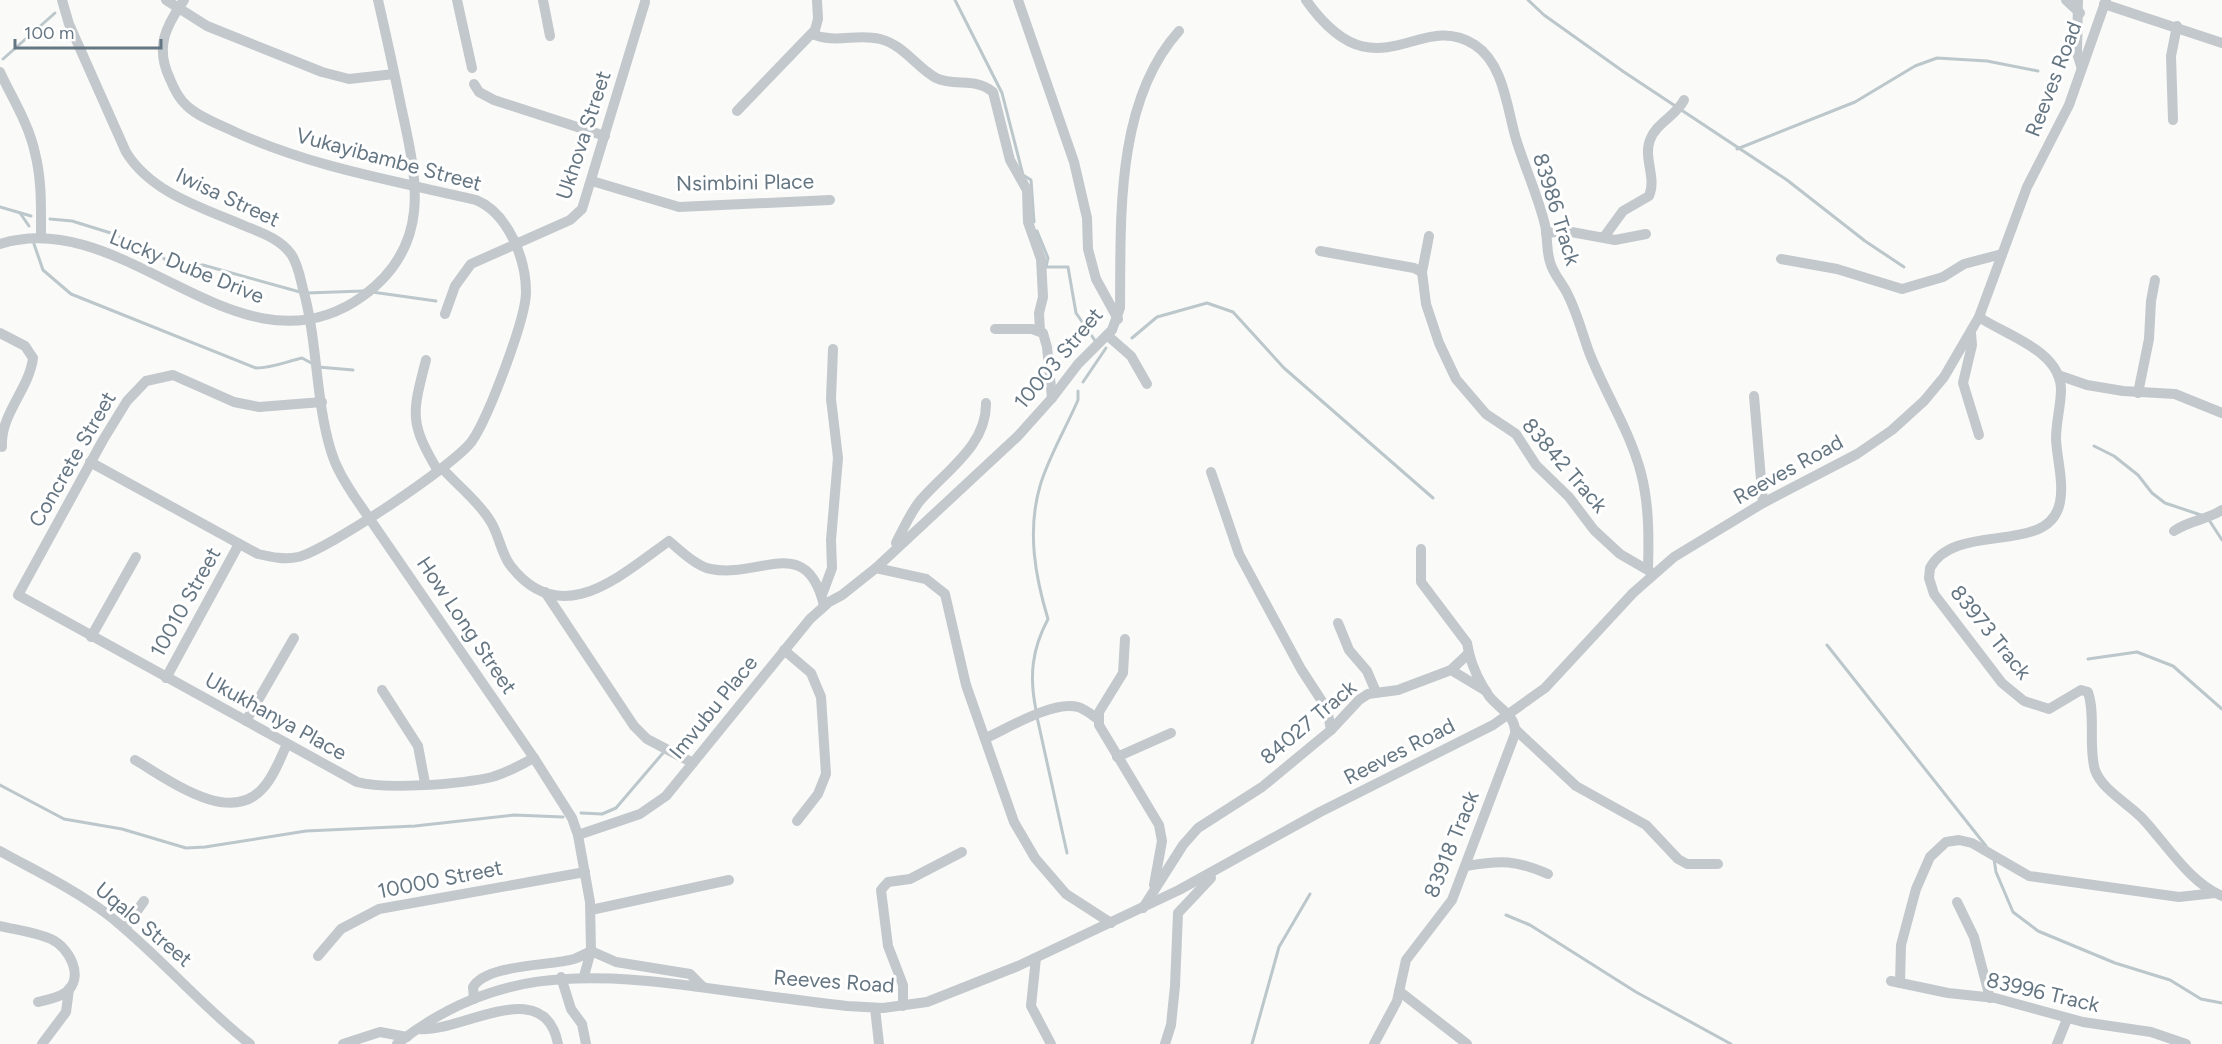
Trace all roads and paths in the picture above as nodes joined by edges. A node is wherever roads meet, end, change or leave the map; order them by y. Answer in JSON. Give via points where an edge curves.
{"nodes":[{"id":1,"x":62,"y":0,"type":"edge"},
{"id":2,"x":166,"y":0,"type":"edge"},
{"id":3,"x":378,"y":0,"type":"edge"},
{"id":4,"x":457,"y":0,"type":"edge"},
{"id":5,"x":543,"y":0,"type":"edge"},
{"id":6,"x":817,"y":0,"type":"edge"},
{"id":7,"x":1018,"y":0,"type":"edge"},
{"id":8,"x":1306,"y":0,"type":"edge"},
{"id":9,"x":2066,"y":0,"type":"edge"},
{"id":10,"x":2078,"y":0,"type":"edge"},
{"id":11,"x":645,"y":2,"type":"dead end"},
{"id":12,"x":2105,"y":2,"type":"edge"},
{"id":13,"x":181,"y":4,"type":"edge"},
{"id":14,"x":2080,"y":14,"type":"junction"},
{"id":15,"x":2177,"y":26,"type":"junction"},
{"id":16,"x":1179,"y":31,"type":"dead end"},
{"id":17,"x":812,"y":34,"type":"junction"},
{"id":18,"x":550,"y":36,"type":"dead end"},
{"id":19,"x":2222,"y":43,"type":"edge"},
{"id":20,"x":2081,"y":66,"type":"junction"},
{"id":21,"x":472,"y":68,"type":"dead end"},
{"id":22,"x":0,"y":72,"type":"edge"},
{"id":23,"x":394,"y":74,"type":"junction"},
{"id":24,"x":474,"y":84,"type":"dead end"},
{"id":25,"x":1684,"y":100,"type":"dead end"},
{"id":26,"x":737,"y":111,"type":"dead end"},
{"id":27,"x":2173,"y":120,"type":"dead end"},
{"id":28,"x":604,"y":136,"type":"junction"},
{"id":29,"x":592,"y":181,"type":"junction"},
{"id":30,"x":417,"y":186,"type":"junction"},
{"id":31,"x":830,"y":200,"type":"dead end"},
{"id":32,"x":1546,"y":233,"type":"junction"},
{"id":33,"x":1646,"y":234,"type":"dead end"},
{"id":34,"x":41,"y":236,"type":"junction"},
{"id":35,"x":1429,"y":236,"type":"dead end"},
{"id":36,"x":1604,"y":237,"type":"junction"},
{"id":37,"x":0,"y":244,"type":"edge"},
{"id":38,"x":516,"y":245,"type":"junction"},
{"id":39,"x":1320,"y":251,"type":"dead end"},
{"id":40,"x":2002,"y":254,"type":"junction"},
{"id":41,"x":1781,"y":259,"type":"dead end"},
{"id":42,"x":1422,"y":272,"type":"junction"},
{"id":43,"x":2155,"y":280,"type":"dead end"},
{"id":44,"x":445,"y":314,"type":"dead end"},
{"id":45,"x":1979,"y":317,"type":"junction"},
{"id":46,"x":1118,"y":319,"type":"junction"},
{"id":47,"x":310,"y":320,"type":"junction"},
{"id":48,"x":995,"y":329,"type":"dead end"},
{"id":49,"x":1040,"y":331,"type":"junction"},
{"id":50,"x":0,"y":333,"type":"edge"},
{"id":51,"x":1971,"y":333,"type":"junction"},
{"id":52,"x":1107,"y":335,"type":"junction"},
{"id":53,"x":833,"y":349,"type":"dead end"},
{"id":54,"x":426,"y":360,"type":"dead end"},
{"id":55,"x":2058,"y":375,"type":"junction"},
{"id":56,"x":1147,"y":384,"type":"dead end"},
{"id":57,"x":2138,"y":393,"type":"junction"},
{"id":58,"x":1754,"y":396,"type":"dead end"},
{"id":59,"x":1052,"y":398,"type":"junction"},
{"id":60,"x":322,"y":402,"type":"junction"},
{"id":61,"x":986,"y":403,"type":"dead end"},
{"id":62,"x":2222,"y":412,"type":"edge"},
{"id":63,"x":1979,"y":435,"type":"dead end"},
{"id":64,"x":2,"y":447,"type":"dead end"},
{"id":65,"x":90,"y":462,"type":"junction"},
{"id":66,"x":440,"y":470,"type":"junction"},
{"id":67,"x":1211,"y":472,"type":"dead end"},
{"id":68,"x":1763,"y":503,"type":"junction"},
{"id":69,"x":2222,"y":510,"type":"edge"},
{"id":70,"x":370,"y":518,"type":"junction"},
{"id":71,"x":2174,"y":531,"type":"dead end"},
{"id":72,"x":239,"y":544,"type":"junction"},
{"id":73,"x":1421,"y":549,"type":"dead end"},
{"id":74,"x":893,"y":551,"type":"junction"},
{"id":75,"x":135,"y":557,"type":"dead end"},
{"id":76,"x":876,"y":568,"type":"junction"},
{"id":77,"x":1651,"y":571,"type":"junction"},
{"id":78,"x":862,"y":578,"type":"joint"},
{"id":79,"x":545,"y":592,"type":"junction"},
{"id":80,"x":18,"y":595,"type":"joint"},
{"id":81,"x":823,"y":600,"type":"junction"},
{"id":82,"x":1338,"y":623,"type":"dead end"},
{"id":83,"x":91,"y":637,"type":"junction"},
{"id":84,"x":294,"y":638,"type":"dead end"},
{"id":85,"x":1125,"y":639,"type":"dead end"},
{"id":86,"x":784,"y":650,"type":"junction"},
{"id":87,"x":1469,"y":653,"type":"junction"},
{"id":88,"x":1451,"y":670,"type":"junction"},
{"id":89,"x":166,"y":678,"type":"junction"},
{"id":90,"x":382,"y":690,"type":"dead end"},
{"id":91,"x":1486,"y":691,"type":"junction"},
{"id":92,"x":1376,"y":692,"type":"junction"},
{"id":93,"x":1510,"y":716,"type":"junction"},
{"id":94,"x":1098,"y":719,"type":"junction"},
{"id":95,"x":246,"y":721,"type":"junction"},
{"id":96,"x":1331,"y":730,"type":"junction"},
{"id":97,"x":1516,"y":730,"type":"junction"},
{"id":98,"x":1171,"y":733,"type":"dead end"},
{"id":99,"x":986,"y":738,"type":"junction"},
{"id":100,"x":287,"y":744,"type":"junction"},
{"id":101,"x":534,"y":758,"type":"junction"},
{"id":102,"x":1117,"y":758,"type":"junction"},
{"id":103,"x":135,"y":760,"type":"dead end"},
{"id":104,"x":693,"y":763,"type":"junction"},
{"id":105,"x":425,"y":783,"type":"junction"},
{"id":106,"x":797,"y":821,"type":"dead end"},
{"id":107,"x":578,"y":835,"type":"junction"},
{"id":108,"x":0,"y":851,"type":"edge"},
{"id":109,"x":962,"y":852,"type":"dead end"},
{"id":110,"x":1718,"y":864,"type":"dead end"},
{"id":111,"x":1466,"y":866,"type":"junction"},
{"id":112,"x":1219,"y":868,"type":"junction"},
{"id":113,"x":585,"y":872,"type":"junction"},
{"id":114,"x":1548,"y":874,"type":"dead end"},
{"id":115,"x":729,"y":880,"type":"dead end"},
{"id":116,"x":1152,"y":892,"type":"junction"},
{"id":117,"x":2219,"y":894,"type":"edge"},
{"id":118,"x":144,"y":901,"type":"dead end"},
{"id":119,"x":1957,"y":903,"type":"dead end"},
{"id":120,"x":1143,"y":909,"type":"junction"},
{"id":121,"x":591,"y":910,"type":"junction"},
{"id":122,"x":1111,"y":923,"type":"junction"},
{"id":123,"x":0,"y":926,"type":"edge"},
{"id":124,"x":124,"y":928,"type":"junction"},
{"id":125,"x":591,"y":951,"type":"junction"},
{"id":126,"x":318,"y":956,"type":"dead end"},
{"id":127,"x":1036,"y":958,"type":"junction"},
{"id":128,"x":584,"y":976,"type":"junction"},
{"id":129,"x":561,"y":977,"type":"junction"},
{"id":130,"x":703,"y":987,"type":"junction"},
{"id":131,"x":69,"y":988,"type":"junction"},
{"id":132,"x":1399,"y":992,"type":"junction"},
{"id":133,"x":1990,"y":998,"type":"junction"},
{"id":134,"x":474,"y":999,"type":"junction"},
{"id":135,"x":38,"y":1002,"type":"dead end"},
{"id":136,"x":903,"y":1006,"type":"junction"},
{"id":137,"x":875,"y":1008,"type":"junction"},
{"id":138,"x":2067,"y":1019,"type":"junction"},
{"id":139,"x":418,"y":1029,"type":"junction"},
{"id":140,"x":407,"y":1037,"type":"junction"},
{"id":141,"x":42,"y":1044,"type":"edge"},
{"id":142,"x":250,"y":1044,"type":"edge"},
{"id":143,"x":343,"y":1044,"type":"edge"},
{"id":144,"x":398,"y":1044,"type":"edge"},
{"id":145,"x":558,"y":1044,"type":"edge"},
{"id":146,"x":586,"y":1044,"type":"edge"},
{"id":147,"x":879,"y":1044,"type":"edge"},
{"id":148,"x":1051,"y":1044,"type":"edge"},
{"id":149,"x":1165,"y":1044,"type":"edge"},
{"id":150,"x":1374,"y":1044,"type":"edge"},
{"id":151,"x":1467,"y":1044,"type":"edge"},
{"id":152,"x":2057,"y":1044,"type":"edge"},
{"id":153,"x":2186,"y":1044,"type":"edge"}],
"edges":[{"from":1,"to":47,"type":"street","name":"Iwisa Street","via":[[126,152],[143,174],[284,246],[296,264]]},
{"from":2,"to":13,"type":"street"},
{"from":3,"to":23,"type":"street","name":"Lucky Dube Drive"},
{"from":4,"to":21,"type":"street"},
{"from":5,"to":18,"type":"street"},
{"from":6,"to":17,"type":"street","via":[[818,19]]},
{"from":7,"to":46,"type":"street","via":[[1074,162],[1096,279]]},
{"from":8,"to":32,"type":"street","name":"83986 Track","via":[[1344,40],[1363,48],[1388,48],[1446,36],[1465,40],[1480,49],[1499,78]]},
{"from":9,"to":14,"type":"street"},
{"from":10,"to":14,"type":"street"},
{"from":11,"to":28,"type":"street","name":"Ukhova Street"},
{"from":12,"to":15,"type":"street"},
{"from":12,"to":20,"type":"street","name":"Reeves Road"},
{"from":13,"to":23,"type":"street","via":[[207,26],[337,77],[360,79]]},
{"from":13,"to":30,"type":"street","name":"Vukayibambe Street","via":[[164,32],[162,51],[166,70],[186,105],[266,146],[344,172]]},
{"from":14,"to":20,"type":"street","via":[[2077,48]]},
{"from":15,"to":19,"type":"street"},
{"from":15,"to":27,"type":"street","via":[[2171,56]]},
{"from":16,"to":46,"type":"street","name":"10003 Street","via":[[1154,65],[1127,148]]},
{"from":17,"to":26,"type":"street"},
{"from":17,"to":49,"type":"street","via":[[836,40],[879,39],[902,49],[939,79],[974,82],[993,92],[1010,160],[1027,190],[1028,222],[1041,259]]},
{"from":20,"to":40,"type":"street","name":"Reeves Road","via":[[2062,122],[2027,187]]},
{"from":22,"to":34,"type":"street","via":[[35,152]]},
{"from":23,"to":30,"type":"street","name":"Lucky Dube Drive"},
{"from":24,"to":28,"type":"street","via":[[479,92],[494,100]]},
{"from":25,"to":36,"type":"street","via":[[1675,115],[1650,138],[1647,154],[1652,188],[1648,196],[1623,211]]},
{"from":28,"to":29,"type":"street","name":"Ukhova Street"},
{"from":29,"to":31,"type":"street","name":"Nsimbini Place","via":[[679,207]]},
{"from":29,"to":38,"type":"street","name":"Ukhova Street","via":[[585,203],[574,218]]},
{"from":30,"to":38,"type":"street","name":"Vukayibambe Street","via":[[484,203],[501,219]]},
{"from":30,"to":47,"type":"street","name":"Lucky Dube Drive","via":[[409,234],[386,274],[350,304]]},
{"from":32,"to":36,"type":"street","via":[[1566,231]]},
{"from":32,"to":77,"type":"street","name":"83986 Track","via":[[1550,263],[1572,304],[1638,462],[1647,507]]},
{"from":33,"to":36,"type":"street","via":[[1615,240]]},
{"from":34,"to":37,"type":"street","name":"Lucky Dube Drive"},
{"from":34,"to":47,"type":"street","name":"Lucky Dube Drive","via":[[79,243],[257,319]]},
{"from":35,"to":42,"type":"street","name":"83842 Track"},
{"from":38,"to":44,"type":"street","name":"Ukhova Street","via":[[471,264],[455,286]]},
{"from":38,"to":66,"type":"street","name":"Vukayibambe Street","via":[[526,289],[524,311],[482,424],[466,448]]},
{"from":39,"to":42,"type":"street"},
{"from":40,"to":41,"type":"street","via":[[1964,264],[1938,279],[1902,289],[1837,269]]},
{"from":40,"to":45,"type":"street","name":"Reeves Road"},
{"from":42,"to":77,"type":"street","name":"83842 Track","via":[[1425,304],[1436,335],[1465,392],[1486,414],[1516,434],[1536,465],[1608,543]]},
{"from":43,"to":57,"type":"street"},
{"from":45,"to":51,"type":"street","name":"Reeves Road"},
{"from":45,"to":55,"type":"street","via":[[2030,346],[2048,360]]},
{"from":46,"to":52,"type":"street","name":"10003 Street"},
{"from":47,"to":60,"type":"street","name":"How Long Street"},
{"from":48,"to":49,"type":"street"},
{"from":49,"to":59,"type":"street","via":[[1047,347]]},
{"from":50,"to":64,"type":"street","via":[[25,346],[33,358],[4,423]]},
{"from":51,"to":63,"type":"street","via":[[1963,383]]},
{"from":51,"to":68,"type":"street","name":"Reeves Road","via":[[1944,377],[1892,430],[1857,454]]},
{"from":52,"to":56,"type":"street","via":[[1131,356]]},
{"from":52,"to":59,"type":"street","name":"10003 Street"},
{"from":53,"to":81,"type":"street","via":[[831,399],[838,458],[832,568]]},
{"from":54,"to":66,"type":"street","via":[[414,417],[421,441]]},
{"from":55,"to":57,"type":"street","via":[[2087,385]]},
{"from":55,"to":117,"type":"street","name":"83973 Track","via":[[2058,509],[2037,531],[1987,538],[1951,549],[1931,565],[1930,586],[2002,683],[2022,700],[2049,709],[2081,690],[2088,692],[2098,776],[2175,856]]},
{"from":57,"to":62,"type":"street","via":[[2175,394]]},
{"from":58,"to":68,"type":"street"},
{"from":59,"to":74,"type":"street","name":"10003 Street","via":[[1010,443]]},
{"from":60,"to":65,"type":"street","name":"Concrete Street","via":[[247,405],[167,375],[146,381],[139,388]]},
{"from":60,"to":70,"type":"street","name":"How Long Street","via":[[336,466]]},
{"from":61,"to":74,"type":"street","via":[[985,420],[976,439],[919,502]]},
{"from":65,"to":72,"type":"street","name":"Vukayibambe Street"},
{"from":65,"to":80,"type":"street","name":"Concrete Street"},
{"from":66,"to":70,"type":"street","name":"Vukayibambe Street"},
{"from":66,"to":79,"type":"street","via":[[491,521],[510,565]]},
{"from":67,"to":96,"type":"street","via":[[1239,554],[1327,710]]},
{"from":68,"to":77,"type":"street","name":"Reeves Road"},
{"from":69,"to":71,"type":"street","via":[[2187,522]]},
{"from":70,"to":72,"type":"street","name":"Vukayibambe Street","via":[[298,557],[258,554]]},
{"from":70,"to":101,"type":"street","name":"How Long Street"},
{"from":72,"to":89,"type":"street","name":"10010 Street"},
{"from":73,"to":87,"type":"street","via":[[1421,582],[1467,643]]},
{"from":74,"to":76,"type":"street","name":"10003 Street"},
{"from":75,"to":83,"type":"street"},
{"from":76,"to":78,"type":"street","name":"10003 Street"},
{"from":76,"to":99,"type":"street","via":[[926,579],[945,594],[963,674]]},
{"from":77,"to":93,"type":"street","name":"Reeves Road","via":[[1554,680]]},
{"from":78,"to":81,"type":"street","name":"Imvubu Place"},
{"from":79,"to":81,"type":"street","via":[[573,596],[598,590],[669,541],[710,569],[795,564],[815,579]]},
{"from":79,"to":104,"type":"street","via":[[634,726],[647,739]]},
{"from":80,"to":83,"type":"street","name":"Ukukhanya Place"},
{"from":81,"to":86,"type":"street","name":"Imvubu Place"},
{"from":82,"to":92,"type":"street"},
{"from":83,"to":89,"type":"street","name":"Ukukhanya Place"},
{"from":84,"to":95,"type":"street"},
{"from":85,"to":94,"type":"street","via":[[1123,673],[1102,705]]},
{"from":86,"to":104,"type":"street","name":"Imvubu Place"},
{"from":86,"to":106,"type":"street","via":[[811,673],[822,697],[826,774],[818,794]]},
{"from":87,"to":88,"type":"street","name":"84027 Track"},
{"from":87,"to":91,"type":"street"},
{"from":88,"to":91,"type":"street"},
{"from":88,"to":92,"type":"street","name":"84027 Track","via":[[1398,690]]},
{"from":89,"to":95,"type":"street","name":"Ukukhanya Place"},
{"from":90,"to":105,"type":"street","via":[[418,746]]},
{"from":91,"to":93,"type":"street"},
{"from":92,"to":96,"type":"street","name":"84027 Track","via":[[1359,700]]},
{"from":93,"to":97,"type":"street"},
{"from":93,"to":112,"type":"street","name":"Reeves Road"},
{"from":94,"to":99,"type":"street","via":[[1081,708],[1068,706],[1036,713]]},
{"from":94,"to":102,"type":"street"},
{"from":95,"to":100,"type":"street","name":"Ukukhanya Place"},
{"from":96,"to":116,"type":"street","name":"84027 Track","via":[[1262,787],[1198,828]]},
{"from":97,"to":110,"type":"street","via":[[1576,786],[1646,825],[1678,860],[1687,864]]},
{"from":97,"to":111,"type":"street","name":"83918 Track"},
{"from":98,"to":102,"type":"street"},
{"from":99,"to":122,"type":"street","via":[[1014,822],[1035,858],[1066,894]]},
{"from":100,"to":103,"type":"street","via":[[264,787],[235,804],[203,797]]},
{"from":100,"to":105,"type":"street","name":"Ukukhanya Place","via":[[357,782]]},
{"from":101,"to":105,"type":"street","name":"Ukukhanya Place","via":[[491,777]]},
{"from":101,"to":107,"type":"street","name":"How Long Street"},
{"from":102,"to":116,"type":"street","via":[[1153,812],[1162,833]]},
{"from":104,"to":107,"type":"street","name":"Imvubu Place","via":[[655,805]]},
{"from":107,"to":113,"type":"street","name":"How Long Street"},
{"from":108,"to":124,"type":"street","name":"Uqalo Street","via":[[78,895]]},
{"from":109,"to":136,"type":"street","via":[[910,879],[888,882],[882,887],[888,946],[903,985]]},
{"from":111,"to":114,"type":"street","via":[[1509,861]]},
{"from":111,"to":132,"type":"street","name":"83918 Track","via":[[1449,905],[1406,960]]},
{"from":112,"to":120,"type":"street","name":"Reeves Road"},
{"from":112,"to":149,"type":"street","via":[[1178,913],[1176,986]]},
{"from":113,"to":121,"type":"street","name":"How Long Street"},
{"from":113,"to":126,"type":"street","name":"10000 Street","via":[[379,909],[341,929]]},
{"from":115,"to":121,"type":"street"},
{"from":116,"to":120,"type":"street","name":"84027 Track"},
{"from":117,"to":133,"type":"street","name":"83996 Track","via":[[2179,897],[2029,876],[1972,843],[1946,842],[1930,857],[1916,889],[1896,982]]},
{"from":118,"to":124,"type":"street"},
{"from":119,"to":133,"type":"street","via":[[1974,937]]},
{"from":120,"to":122,"type":"street","name":"Reeves Road"},
{"from":121,"to":125,"type":"street","name":"How Long Street"},
{"from":122,"to":127,"type":"street","name":"Reeves Road"},
{"from":123,"to":131,"type":"street","via":[[44,936],[59,945],[74,963],[74,980]]},
{"from":124,"to":142,"type":"street","name":"Uqalo Street"},
{"from":125,"to":128,"type":"street","name":"How Long Street"},
{"from":125,"to":130,"type":"street","via":[[616,962],[690,974]]},
{"from":125,"to":134,"type":"street","via":[[573,960],[525,965],[483,978],[473,987]]},
{"from":127,"to":136,"type":"street","name":"Reeves Road","via":[[966,989]]},
{"from":127,"to":148,"type":"street","via":[[1031,1006]]},
{"from":128,"to":129,"type":"street","name":"Reeves Road"},
{"from":128,"to":130,"type":"street","name":"Reeves Road"},
{"from":129,"to":134,"type":"street","name":"Reeves Road","via":[[527,982]]},
{"from":129,"to":146,"type":"street","via":[[571,1009],[582,1024]]},
{"from":130,"to":137,"type":"street","name":"Reeves Road"},
{"from":131,"to":135,"type":"street","via":[[57,997]]},
{"from":131,"to":141,"type":"street","via":[[66,1012]]},
{"from":132,"to":150,"type":"street","name":"83918 Track"},
{"from":132,"to":151,"type":"street"},
{"from":133,"to":138,"type":"street","name":"83996 Track"},
{"from":134,"to":139,"type":"street","name":"Reeves Road"},
{"from":136,"to":137,"type":"street","name":"Reeves Road"},
{"from":137,"to":147,"type":"street"},
{"from":138,"to":152,"type":"street"},
{"from":138,"to":153,"type":"street","name":"83996 Track","via":[[2151,1032]]},
{"from":139,"to":140,"type":"street","name":"Reeves Road"},
{"from":139,"to":145,"type":"street","via":[[438,1030],[495,1012],[526,1010],[540,1013],[550,1023]]},
{"from":140,"to":143,"type":"street","via":[[380,1032]]},
{"from":140,"to":144,"type":"street","name":"Reeves Road"}]}
